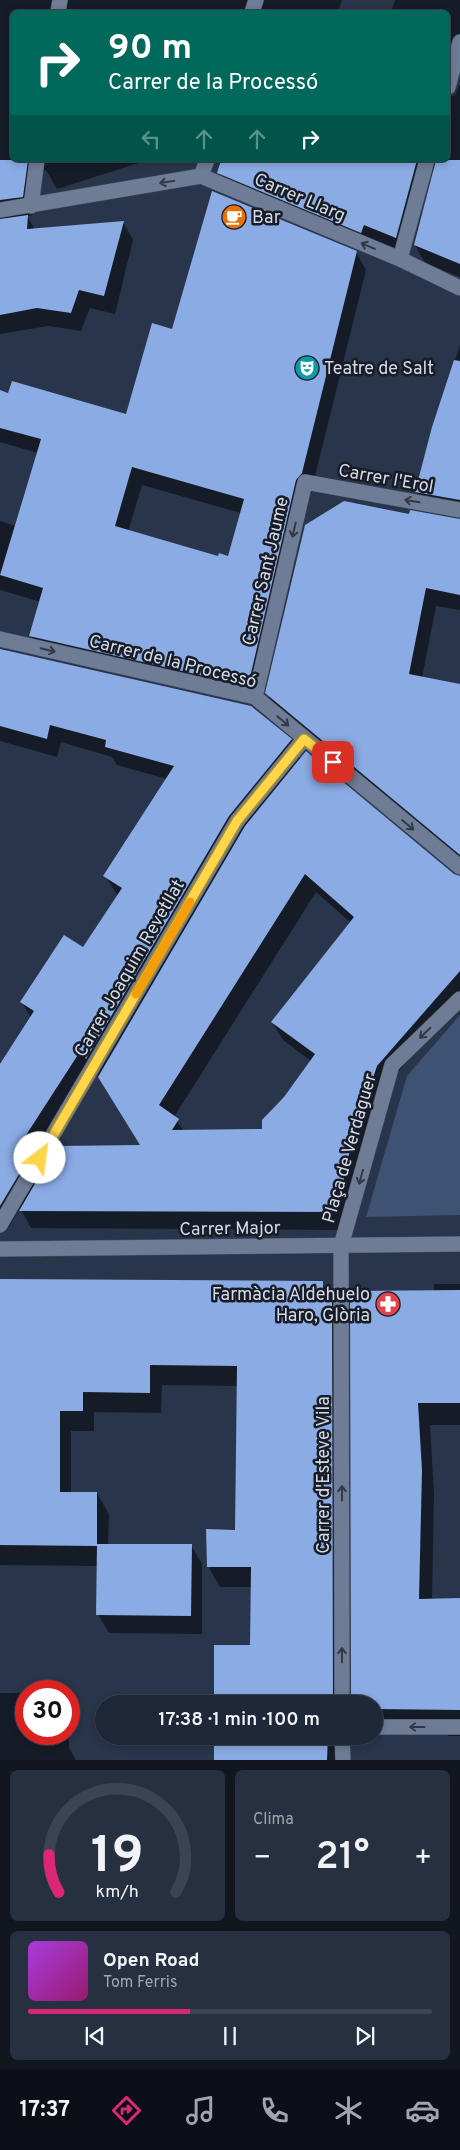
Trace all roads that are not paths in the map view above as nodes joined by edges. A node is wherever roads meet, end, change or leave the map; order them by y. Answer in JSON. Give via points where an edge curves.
{"nodes":[{"id":1,"x":460,"y":42,"type":"edge"},
{"id":2,"x":450,"y":80,"type":"edge"},
{"id":3,"x":37,"y":162,"type":"edge"},
{"id":4,"x":206,"y":162,"type":"edge"},
{"id":5,"x":427,"y":162,"type":"edge"},
{"id":6,"x":202,"y":176,"type":"junction"},
{"id":7,"x":31,"y":206,"type":"junction"},
{"id":8,"x":0,"y":210,"type":"edge"},
{"id":9,"x":400,"y":260,"type":"junction"},
{"id":10,"x":460,"y":288,"type":"edge"},
{"id":11,"x":305,"y":482,"type":"joint"},
{"id":12,"x":460,"y":510,"type":"edge"},
{"id":13,"x":0,"y":639,"type":"edge"},
{"id":14,"x":255,"y":697,"type":"junction"},
{"id":15,"x":304,"y":739,"type":"junction"},
{"id":16,"x":460,"y":867,"type":"edge"},
{"id":17,"x":460,"y":999,"type":"edge"},
{"id":18,"x":0,"y":1225,"type":"edge"},
{"id":19,"x":460,"y":1244,"type":"edge"},
{"id":20,"x":341,"y":1246,"type":"junction"},
{"id":21,"x":0,"y":1249,"type":"edge"},
{"id":22,"x":342,"y":1695,"type":"edge"},
{"id":23,"x":383,"y":1727,"type":"edge"},
{"id":24,"x":460,"y":1727,"type":"edge"},
{"id":25,"x":342,"y":1745,"type":"edge"},
{"id":26,"x":343,"y":1760,"type":"edge"}],
"edges":[{"from":1,"to":2,"type":"street"},
{"from":3,"to":7,"type":"street"},
{"from":4,"to":6,"type":"street"},
{"from":5,"to":9,"type":"street"},
{"from":6,"to":7,"type":"street","one_way":true},
{"from":9,"to":6,"type":"street","name":"Carrer Llarg","one_way":true},
{"from":7,"to":8,"type":"street"},
{"from":9,"to":10,"type":"street","name":"Carrer Llarg"},
{"from":12,"to":11,"type":"street","name":"Carrer l'Erol","one_way":true},
{"from":11,"to":14,"type":"street","name":"Carrer Sant Jaume","one_way":true},
{"from":13,"to":14,"type":"street","name":"Carrer de la Processó","one_way":true},
{"from":14,"to":15,"type":"street","name":"Carrer de la Processó","one_way":true},
{"from":15,"to":16,"type":"street","name":"Carrer de la Processó","one_way":true},
{"from":15,"to":18,"type":"street","name":"Carrer Joaquim Revetllat","via":[[237,821]]},
{"from":17,"to":20,"type":"street","name":"Plaça de Verdaguer","one_way":true,"via":[[392,1065]]},
{"from":19,"to":20,"type":"street","name":"Carrer Major"},
{"from":20,"to":21,"type":"street","name":"Carrer Major"},
{"from":22,"to":20,"type":"street","name":"Carrer d'Esteve Vila","one_way":true},
{"from":24,"to":23,"type":"street","one_way":true},
{"from":25,"to":26,"type":"street"}]}
